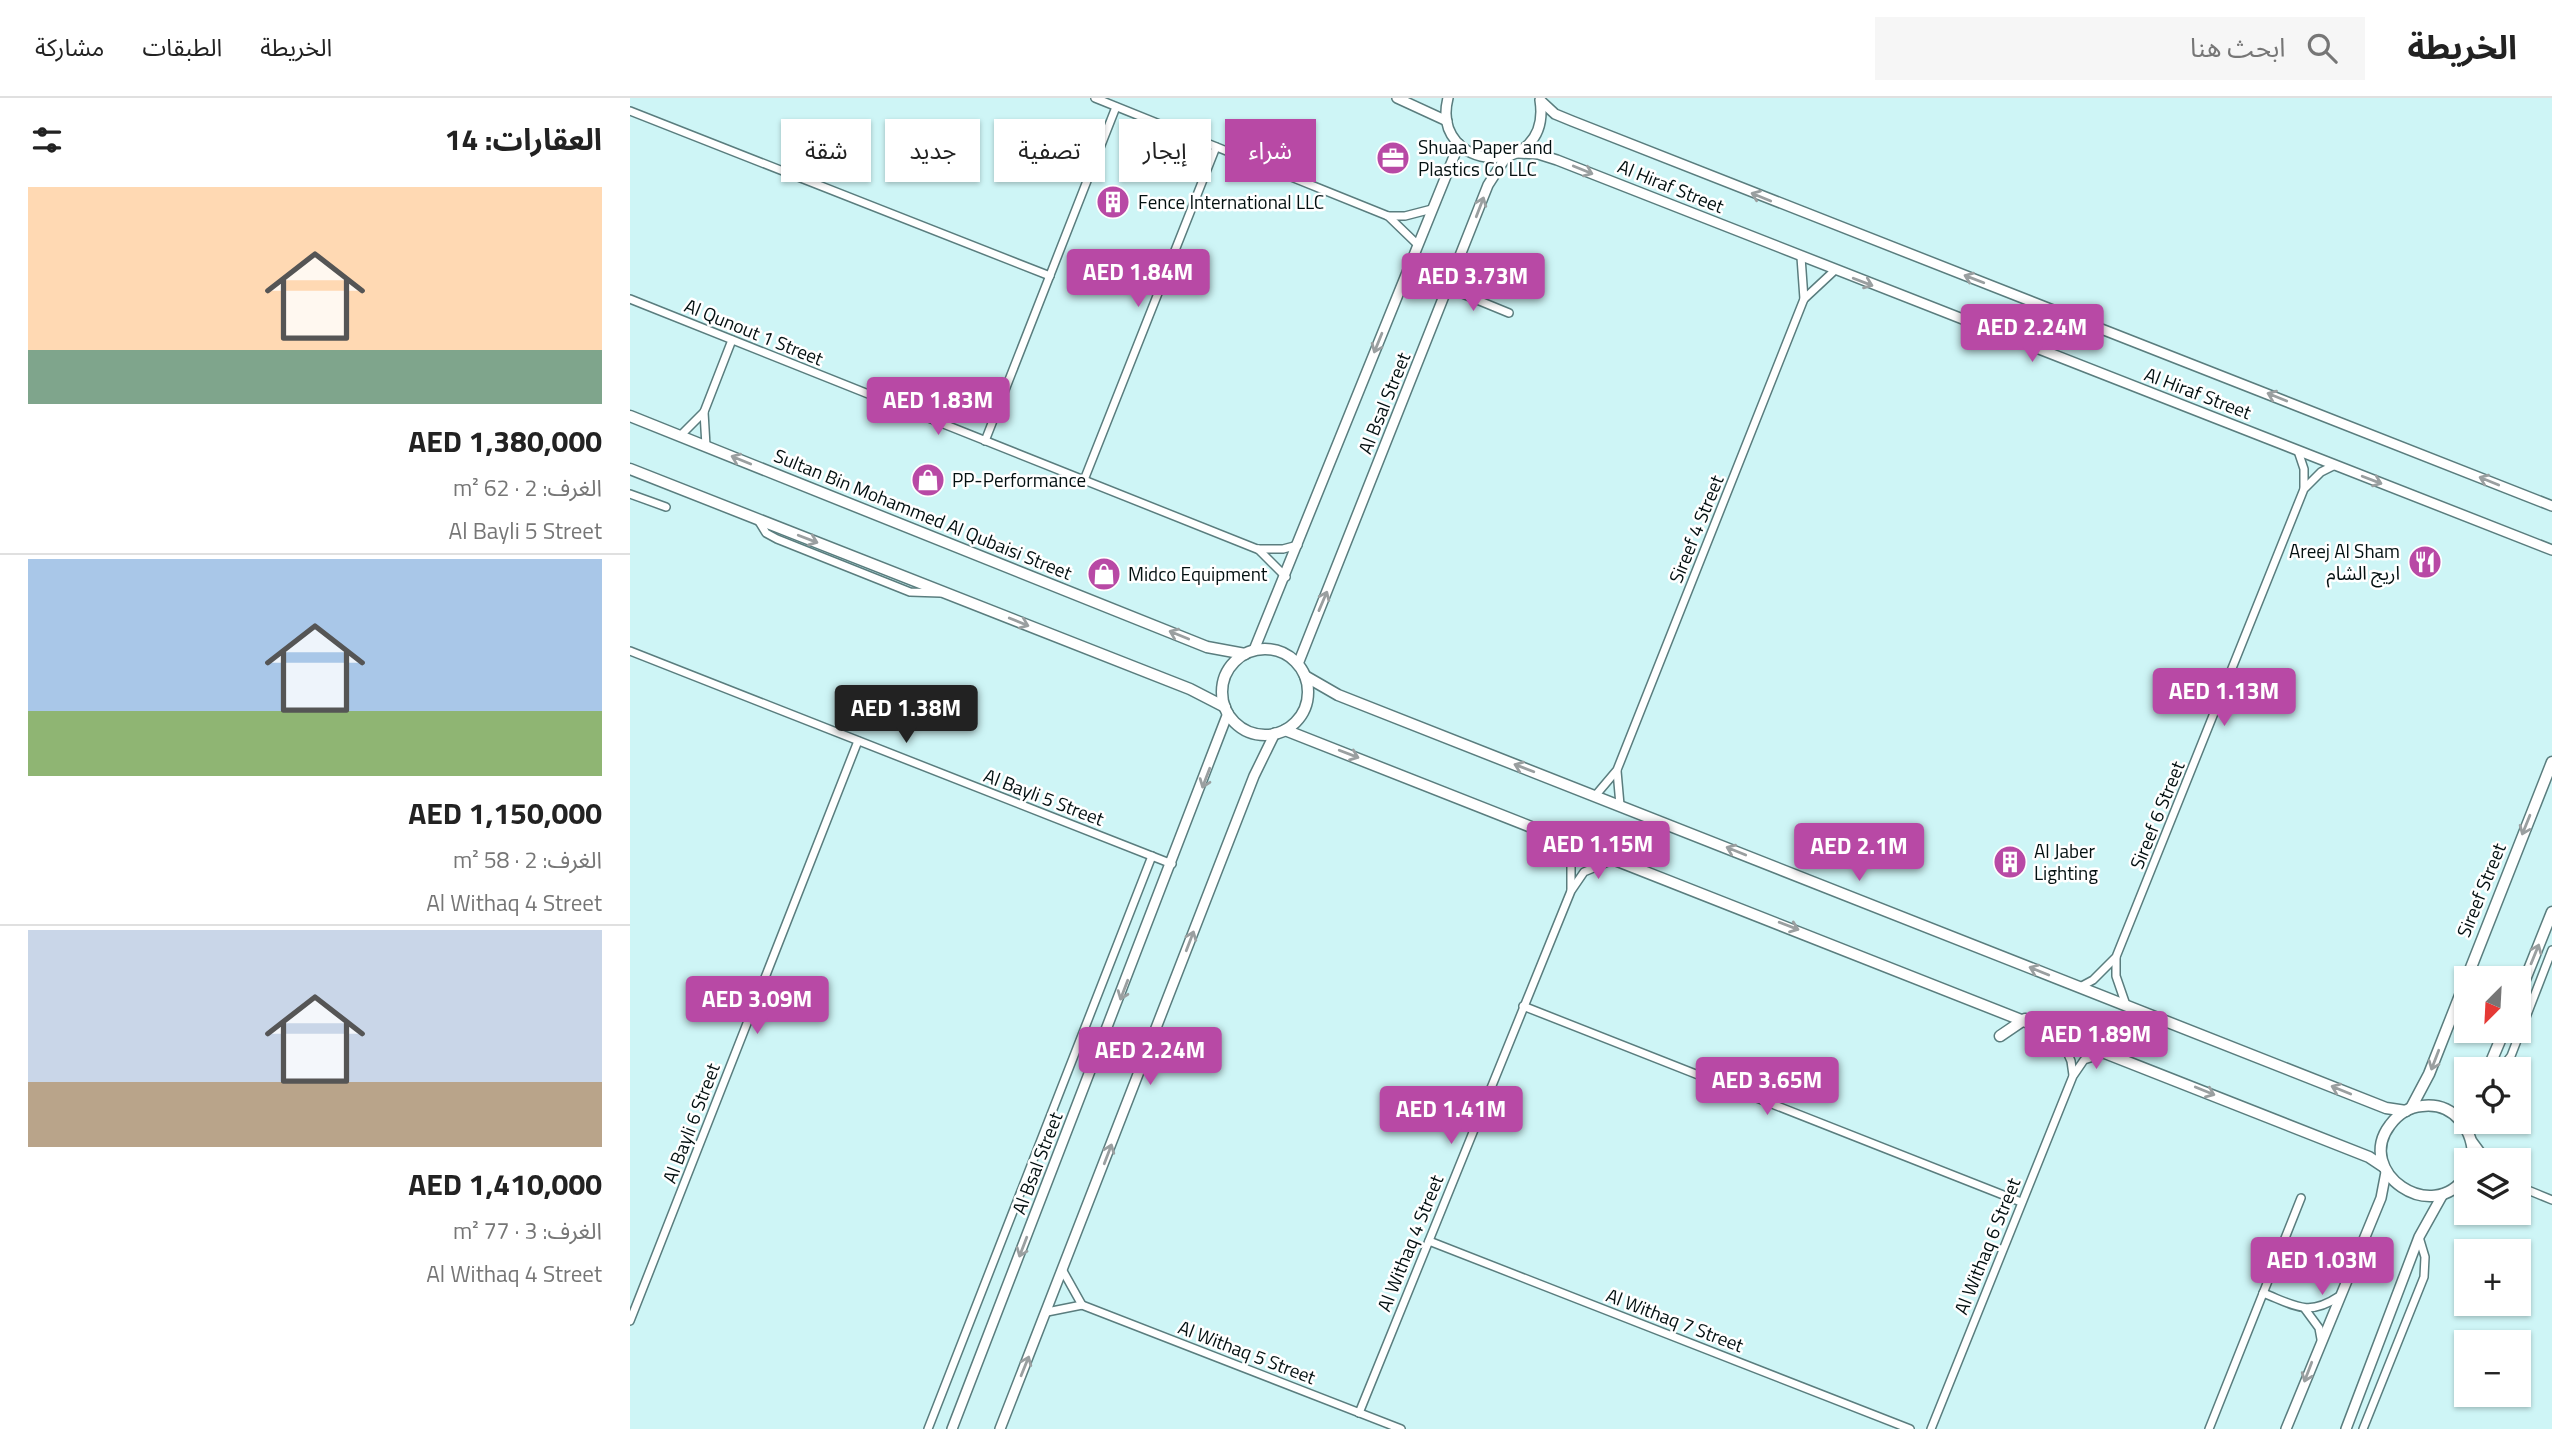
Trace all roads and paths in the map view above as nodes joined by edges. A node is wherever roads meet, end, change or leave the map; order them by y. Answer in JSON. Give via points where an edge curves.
{"nodes":[{"id":1,"x":1095,"y":98,"type":"edge"},
{"id":2,"x":1397,"y":98,"type":"edge"},
{"id":3,"x":1448,"y":98,"type":"edge"},
{"id":4,"x":1540,"y":100,"type":"edge"},
{"id":5,"x":1116,"y":107,"type":"junction"},
{"id":6,"x":630,"y":111,"type":"edge"},
{"id":7,"x":1447,"y":121,"type":"junction"},
{"id":8,"x":1459,"y":144,"type":"junction"},
{"id":9,"x":1216,"y":147,"type":"junction"},
{"id":10,"x":1518,"y":153,"type":"junction"},
{"id":11,"x":1506,"y":157,"type":"junction"},
{"id":12,"x":1432,"y":208,"type":"junction"},
{"id":13,"x":1388,"y":216,"type":"junction"},
{"id":14,"x":1418,"y":244,"type":"junction"},
{"id":15,"x":1801,"y":257,"type":"junction"},
{"id":16,"x":1834,"y":271,"type":"junction"},
{"id":17,"x":1049,"y":276,"type":"junction"},
{"id":18,"x":1448,"y":288,"type":"junction"},
{"id":19,"x":630,"y":299,"type":"edge"},
{"id":20,"x":1804,"y":299,"type":"junction"},
{"id":21,"x":1508,"y":313,"type":"dead end"},
{"id":22,"x":732,"y":340,"type":"junction"},
{"id":23,"x":704,"y":412,"type":"junction"},
{"id":24,"x":630,"y":416,"type":"edge"},
{"id":25,"x":680,"y":436,"type":"junction"},
{"id":26,"x":985,"y":441,"type":"junction"},
{"id":27,"x":706,"y":446,"type":"junction"},
{"id":28,"x":2298,"y":451,"type":"junction"},
{"id":29,"x":2335,"y":466,"type":"junction"},
{"id":30,"x":630,"y":469,"type":"edge"},
{"id":31,"x":1084,"y":480,"type":"junction"},
{"id":32,"x":2304,"y":489,"type":"junction"},
{"id":33,"x":630,"y":494,"type":"edge"},
{"id":34,"x":2552,"y":506,"type":"edge"},
{"id":35,"x":666,"y":507,"type":"dead end"},
{"id":36,"x":1298,"y":545,"type":"junction"},
{"id":37,"x":1257,"y":549,"type":"junction"},
{"id":38,"x":2552,"y":550,"type":"edge"},
{"id":39,"x":1286,"y":577,"type":"junction"},
{"id":40,"x":630,"y":651,"type":"edge"},
{"id":41,"x":1249,"y":652,"type":"junction"},
{"id":42,"x":1298,"y":664,"type":"junction"},
{"id":43,"x":1305,"y":676,"type":"junction"},
{"id":44,"x":1227,"y":710,"type":"junction"},
{"id":45,"x":1280,"y":732,"type":"junction"},
{"id":46,"x":858,"y":741,"type":"junction"},
{"id":47,"x":2552,"y":762,"type":"edge"},
{"id":48,"x":1618,"y":770,"type":"junction"},
{"id":49,"x":1595,"y":796,"type":"junction"},
{"id":50,"x":1620,"y":805,"type":"junction"},
{"id":51,"x":1554,"y":834,"type":"junction"},
{"id":52,"x":1152,"y":856,"type":"junction"},
{"id":53,"x":1617,"y":859,"type":"junction"},
{"id":54,"x":1172,"y":864,"type":"junction"},
{"id":55,"x":1571,"y":891,"type":"junction"},
{"id":56,"x":2552,"y":912,"type":"edge"},
{"id":57,"x":2552,"y":950,"type":"edge"},
{"id":58,"x":2116,"y":957,"type":"junction"},
{"id":59,"x":2530,"y":966,"type":"edge"},
{"id":60,"x":2080,"y":987,"type":"junction"},
{"id":61,"x":2126,"y":1005,"type":"junction"},
{"id":62,"x":1523,"y":1006,"type":"junction"},
{"id":63,"x":2025,"y":1019,"type":"junction"},
{"id":64,"x":2058,"y":1032,"type":"junction"},
{"id":65,"x":2000,"y":1036,"type":"dead end"},
{"id":66,"x":2110,"y":1053,"type":"junction"},
{"id":67,"x":2510,"y":1057,"type":"edge"},
{"id":68,"x":2073,"y":1076,"type":"junction"},
{"id":69,"x":2409,"y":1109,"type":"junction"},
{"id":70,"x":2454,"y":1114,"type":"edge"},
{"id":71,"x":2385,"y":1169,"type":"junction"},
{"id":72,"x":2454,"y":1186,"type":"edge"},
{"id":73,"x":2454,"y":1191,"type":"edge"},
{"id":74,"x":2531,"y":1191,"type":"edge"},
{"id":75,"x":2447,"y":1192,"type":"junction"},
{"id":76,"x":2301,"y":1198,"type":"dead end"},
{"id":77,"x":2552,"y":1200,"type":"edge"},
{"id":78,"x":2021,"y":1202,"type":"junction"},
{"id":79,"x":2419,"y":1237,"type":"junction"},
{"id":80,"x":1429,"y":1241,"type":"junction"},
{"id":81,"x":1063,"y":1271,"type":"junction"},
{"id":82,"x":2263,"y":1293,"type":"junction"},
{"id":83,"x":2339,"y":1297,"type":"junction"},
{"id":84,"x":1082,"y":1305,"type":"junction"},
{"id":85,"x":2304,"y":1309,"type":"junction"},
{"id":86,"x":1047,"y":1312,"type":"junction"},
{"id":87,"x":630,"y":1321,"type":"edge"},
{"id":88,"x":2321,"y":1339,"type":"junction"},
{"id":89,"x":1359,"y":1413,"type":"junction"},
{"id":90,"x":928,"y":1429,"type":"edge"},
{"id":91,"x":952,"y":1429,"type":"edge"},
{"id":92,"x":1000,"y":1429,"type":"edge"},
{"id":93,"x":1401,"y":1429,"type":"edge"},
{"id":94,"x":1910,"y":1429,"type":"edge"},
{"id":95,"x":1931,"y":1429,"type":"edge"},
{"id":96,"x":2209,"y":1429,"type":"edge"},
{"id":97,"x":2286,"y":1429,"type":"edge"},
{"id":98,"x":2346,"y":1429,"type":"edge"},
{"id":99,"x":2363,"y":1429,"type":"edge"}],
"edges":[{"from":1,"to":5,"type":"street"},
{"from":2,"to":7,"type":"street"},
{"from":3,"to":7,"type":"street"},
{"from":4,"to":10,"type":"street","via":[[1538,131]]},
{"from":34,"to":4,"type":"street","name":"Al Hiraf Street","one_way":true,"via":[[1563,118]]},
{"from":5,"to":9,"type":"street"},
{"from":5,"to":17,"type":"street"},
{"from":6,"to":17,"type":"street"},
{"from":7,"to":8,"type":"street"},
{"from":8,"to":11,"type":"street","via":[[1481,157]]},
{"from":8,"to":12,"type":"street","name":"Al Bsal Street"},
{"from":9,"to":13,"type":"street"},
{"from":9,"to":31,"type":"street"},
{"from":10,"to":11,"type":"street"},
{"from":10,"to":15,"type":"street","name":"Al Hiraf Street","one_way":true,"via":[[1558,160]]},
{"from":18,"to":11,"type":"street","name":"Al Bsal Street","one_way":true,"via":[[1489,185]]},
{"from":12,"to":13,"type":"street"},
{"from":12,"to":14,"type":"street","name":"Al Bsal Street"},
{"from":13,"to":14,"type":"street"},
{"from":14,"to":36,"type":"street","name":"Al Bsal Street","one_way":true},
{"from":15,"to":16,"type":"street","name":"Al Hiraf Street"},
{"from":15,"to":20,"type":"street","name":"Sireef 4 Street"},
{"from":16,"to":20,"type":"street","name":"Sireef 4 Street"},
{"from":16,"to":28,"type":"street","name":"Al Hiraf Street","one_way":true},
{"from":17,"to":26,"type":"street"},
{"from":18,"to":21,"type":"street"},
{"from":42,"to":18,"type":"street","name":"Al Bsal Street","one_way":true},
{"from":19,"to":22,"type":"street","name":"Al Qunout 1 Street"},
{"from":20,"to":48,"type":"street","name":"Sireef 4 Street"},
{"from":22,"to":23,"type":"street"},
{"from":22,"to":26,"type":"street","name":"Al Qunout 1 Street"},
{"from":23,"to":25,"type":"street"},
{"from":23,"to":27,"type":"street"},
{"from":24,"to":25,"type":"main road","name":"Sultan Bin Mohammed Al Qubaisi Street"},
{"from":25,"to":27,"type":"main road","name":"Sultan Bin Mohammed Al Qubaisi Street"},
{"from":26,"to":31,"type":"street","name":"Al Qunout 1 Street"},
{"from":41,"to":27,"type":"main road","name":"Sultan Bin Mohammed Al Qubaisi Street","one_way":true,"via":[[1207,647]]},
{"from":28,"to":29,"type":"street","name":"Al Hiraf Street"},
{"from":28,"to":32,"type":"street","name":"Sireef 6 Street"},
{"from":29,"to":32,"type":"street","via":[[2314,477]]},
{"from":29,"to":38,"type":"street","name":"Al Hiraf Street","one_way":true},
{"from":30,"to":44,"type":"main road","one_way":true,"via":[[1190,689]]},
{"from":31,"to":37,"type":"street","name":"Al Qunout 1 Street"},
{"from":32,"to":58,"type":"street","name":"Sireef 6 Street"},
{"from":33,"to":35,"type":"street"},
{"from":36,"to":37,"type":"street","name":"Al Qunout 1 Street"},
{"from":36,"to":39,"type":"street","name":"Al Bsal Street"},
{"from":37,"to":39,"type":"street","name":"Al Qunout 1 Street"},
{"from":39,"to":41,"type":"street","name":"Al Bsal Street"},
{"from":40,"to":46,"type":"street","name":"Al Bayli 5 Street"},
{"from":41,"to":42,"type":"main road","via":[[1276,650]]},
{"from":41,"to":44,"type":"main road","via":[[1229,668],[1224,679]]},
{"from":42,"to":43,"type":"main road"},
{"from":43,"to":45,"type":"main road","via":[[1305,707],[1297,720]]},
{"from":49,"to":43,"type":"main road","one_way":true,"via":[[1338,695]]},
{"from":44,"to":45,"type":"main road","via":[[1251,732]]},
{"from":44,"to":54,"type":"street","name":"Al Bsal Street","one_way":true},
{"from":45,"to":51,"type":"main road","one_way":true},
{"from":81,"to":45,"type":"street","one_way":true,"via":[[1254,776]]},
{"from":46,"to":52,"type":"street","name":"Al Bayli 5 Street"},
{"from":46,"to":87,"type":"street","name":"Al Bayli 6 Street"},
{"from":47,"to":69,"type":"main road","name":"Sireef Street","one_way":true,"via":[[2429,1074]]},
{"from":48,"to":49,"type":"street","name":"Sireef 4 Street"},
{"from":48,"to":50,"type":"street","name":"Sireef 4 Street"},
{"from":49,"to":50,"type":"main road"},
{"from":60,"to":50,"type":"main road","one_way":true},
{"from":51,"to":53,"type":"main road"},
{"from":51,"to":55,"type":"street","via":[[1571,866]]},
{"from":52,"to":54,"type":"street","name":"Al Bayli 5 Street"},
{"from":52,"to":90,"type":"street"},
{"from":53,"to":55,"type":"street","name":"Al Withaq 4 Street","via":[[1584,873]]},
{"from":53,"to":63,"type":"main road","one_way":true},
{"from":54,"to":91,"type":"street","name":"Al Bsal Street","one_way":true},
{"from":55,"to":62,"type":"street","name":"Al Withaq 4 Street"},
{"from":59,"to":56,"type":"main road","one_way":true},
{"from":57,"to":67,"type":"street"},
{"from":58,"to":60,"type":"street","name":"Sireef 6 Street"},
{"from":58,"to":61,"type":"street","via":[[2116,975]]},
{"from":60,"to":61,"type":"main road"},
{"from":69,"to":61,"type":"main road","one_way":true,"via":[[2386,1108]]},
{"from":62,"to":78,"type":"street"},
{"from":62,"to":80,"type":"street","name":"Al Withaq 4 Street"},
{"from":63,"to":64,"type":"main road"},
{"from":63,"to":65,"type":"main road"},
{"from":64,"to":66,"type":"main road"},
{"from":64,"to":68,"type":"street"},
{"from":66,"to":68,"type":"street","name":"Al Withaq 6 Street","via":[[2084,1060]]},
{"from":66,"to":71,"type":"main road","one_way":true,"via":[[2370,1157]]},
{"from":68,"to":78,"type":"street","name":"Al Withaq 6 Street"},
{"from":69,"to":70,"type":"main road","via":[[2433,1106]]},
{"from":69,"to":71,"type":"main road","name":"Sireef Street","via":[[2387,1129],[2382,1154]]},
{"from":71,"to":75,"type":"main road","via":[[2410,1194]]},
{"from":71,"to":83,"type":"street","via":[[2381,1198]]},
{"from":72,"to":75,"type":"main road"},
{"from":73,"to":75,"type":"street"},
{"from":74,"to":77,"type":"street"},
{"from":75,"to":79,"type":"street"},
{"from":76,"to":82,"type":"street"},
{"from":78,"to":95,"type":"street","name":"Al Withaq 6 Street"},
{"from":79,"to":98,"type":"street"},
{"from":79,"to":99,"type":"street","via":[[2425,1256],[2424,1277]]},
{"from":80,"to":89,"type":"street","name":"Al Withaq 4 Street"},
{"from":80,"to":94,"type":"street","name":"Al Withaq 7 Street"},
{"from":81,"to":84,"type":"street"},
{"from":81,"to":86,"type":"street"},
{"from":82,"to":85,"type":"street"},
{"from":82,"to":96,"type":"street"},
{"from":83,"to":85,"type":"street","via":[[2323,1307]]},
{"from":83,"to":88,"type":"street"},
{"from":84,"to":86,"type":"street"},
{"from":84,"to":89,"type":"street","name":"Al Withaq 5 Street"},
{"from":85,"to":88,"type":"street","via":[[2319,1328]]},
{"from":92,"to":86,"type":"street","one_way":true},
{"from":88,"to":97,"type":"street","one_way":true},
{"from":89,"to":93,"type":"street","name":"Al Withaq 5 Street"}]}
